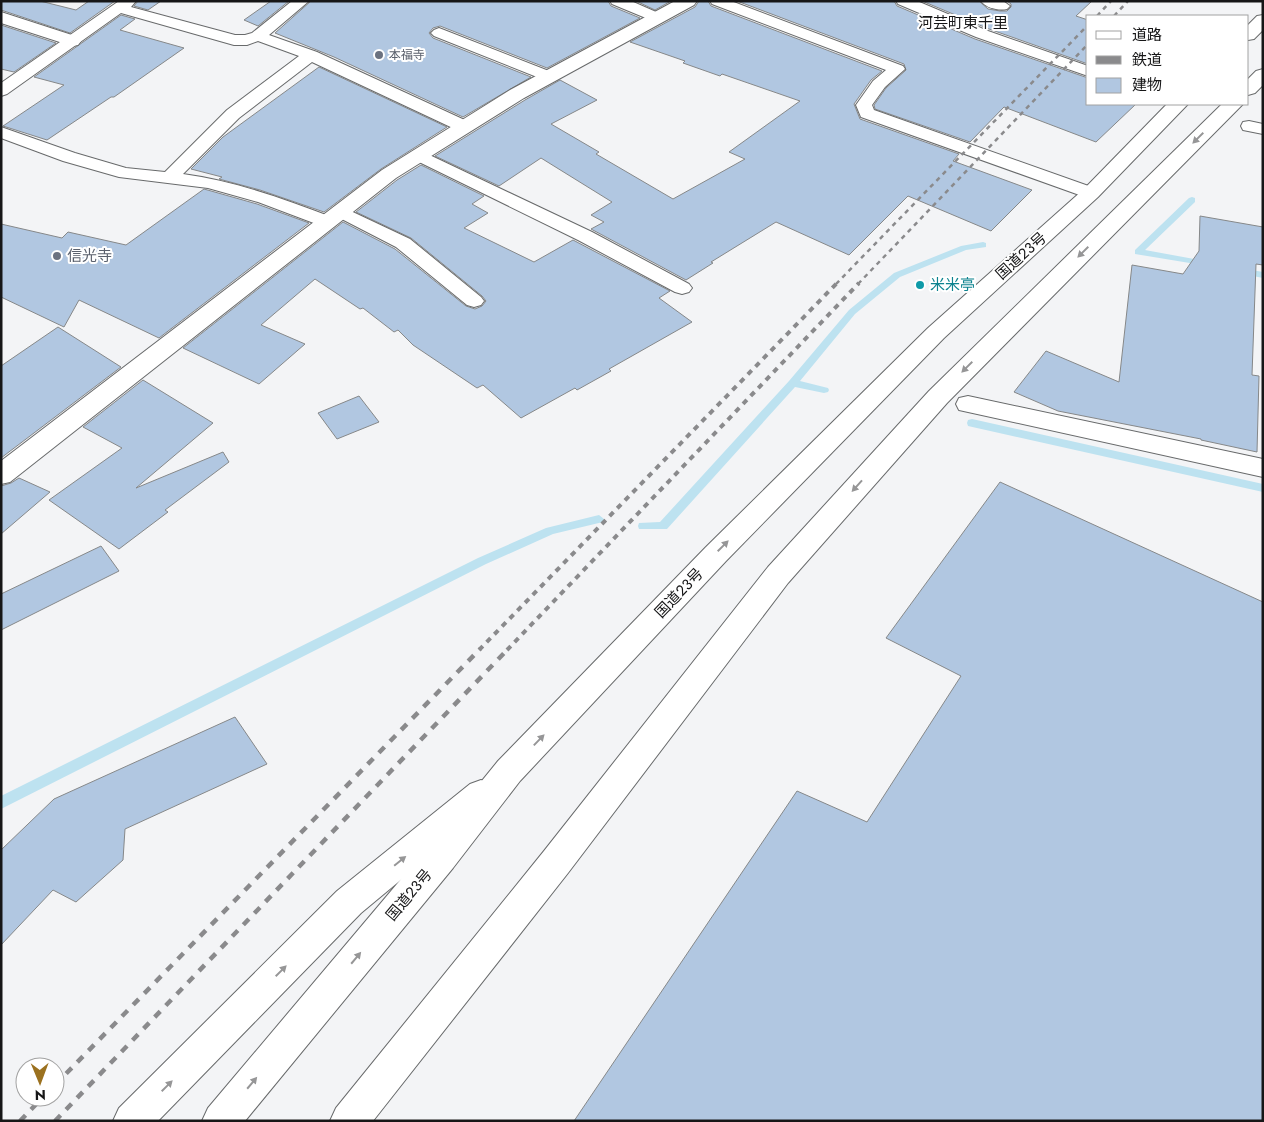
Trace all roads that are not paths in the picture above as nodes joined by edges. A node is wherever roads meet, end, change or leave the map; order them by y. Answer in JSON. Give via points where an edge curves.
{"nodes":[{"id":1,"x":302,"y":1,"type":"edge"},
{"id":2,"x":617,"y":1,"type":"edge"},
{"id":3,"x":688,"y":1,"type":"edge"},
{"id":4,"x":717,"y":1,"type":"edge"},
{"id":5,"x":903,"y":1,"type":"edge"},
{"id":6,"x":124,"y":5,"type":"edge"},
{"id":7,"x":1,"y":17,"type":"edge"},
{"id":8,"x":658,"y":18,"type":"junction"},
{"id":9,"x":1263,"y":20,"type":"edge"},
{"id":10,"x":439,"y":33,"type":"dead end"},
{"id":11,"x":1249,"y":34,"type":"edge"},
{"id":12,"x":258,"y":36,"type":"junction"},
{"id":13,"x":72,"y":41,"type":"junction"},
{"id":14,"x":311,"y":55,"type":"junction"},
{"id":15,"x":1086,"y":70,"type":"edge"},
{"id":16,"x":1263,"y":74,"type":"edge"},
{"id":17,"x":548,"y":76,"type":"junction"},
{"id":18,"x":1249,"y":88,"type":"edge"},
{"id":19,"x":1,"y":91,"type":"edge"},
{"id":20,"x":1177,"y":105,"type":"edge"},
{"id":21,"x":1232,"y":105,"type":"edge"},
{"id":22,"x":463,"y":126,"type":"junction"},
{"id":23,"x":1,"y":132,"type":"edge"},
{"id":24,"x":420,"y":155,"type":"junction"},
{"id":25,"x":169,"y":178,"type":"junction"},
{"id":26,"x":1091,"y":193,"type":"junction"},
{"id":27,"x":333,"y":216,"type":"junction"},
{"id":28,"x":682,"y":288,"type":"dead end"},
{"id":29,"x":474,"y":301,"type":"dead end"},
{"id":30,"x":968,"y":404,"type":"dead end"},
{"id":31,"x":1263,"y":468,"type":"edge"},
{"id":32,"x":1,"y":475,"type":"edge"},
{"id":33,"x":509,"y":771,"type":"junction"},
{"id":34,"x":132,"y":1121,"type":"edge"},
{"id":35,"x":221,"y":1121,"type":"edge"},
{"id":36,"x":349,"y":1121,"type":"edge"}],
"edges":[{"from":1,"to":12,"type":"lane"},
{"from":2,"to":8,"type":"lane"},
{"from":3,"to":8,"type":"main road"},
{"from":4,"to":26,"type":"lane","via":[[896,69],[879,84],[864,105],[867,113]]},
{"from":5,"to":15,"type":"lane","via":[[982,34]]},
{"from":6,"to":12,"type":"lane","via":[[234,40]]},
{"from":6,"to":13,"type":"lane"},
{"from":7,"to":13,"type":"main road"},
{"from":8,"to":17,"type":"main road"},
{"from":9,"to":11,"type":"main road"},
{"from":10,"to":17,"type":"lane"},
{"from":12,"to":14,"type":"lane"},
{"from":13,"to":19,"type":"lane"},
{"from":14,"to":22,"type":"lane"},
{"from":14,"to":25,"type":"lane","via":[[233,114]]},
{"from":16,"to":18,"type":"main road"},
{"from":17,"to":22,"type":"main road"},
{"from":20,"to":26,"type":"main road","name":"国道23号"},
{"from":21,"to":36,"type":"main road","one_way":true,"via":[[938,396],[778,575],[556,862]]},
{"from":22,"to":24,"type":"main road"},
{"from":23,"to":25,"type":"lane","via":[[116,170]]},
{"from":24,"to":27,"type":"main road"},
{"from":24,"to":28,"type":"lane"},
{"from":25,"to":27,"type":"lane","via":[[209,183]]},
{"from":33,"to":26,"type":"main road","name":"国道23号","one_way":true,"via":[[716,554],[936,333]]},
{"from":27,"to":29,"type":"lane","via":[[403,243]]},
{"from":27,"to":32,"type":"main road"},
{"from":30,"to":31,"type":"main road"},
{"from":34,"to":33,"type":"main road","one_way":true,"via":[[349,902]]},
{"from":35,"to":33,"type":"main road","name":"国道23号","one_way":true}]}
